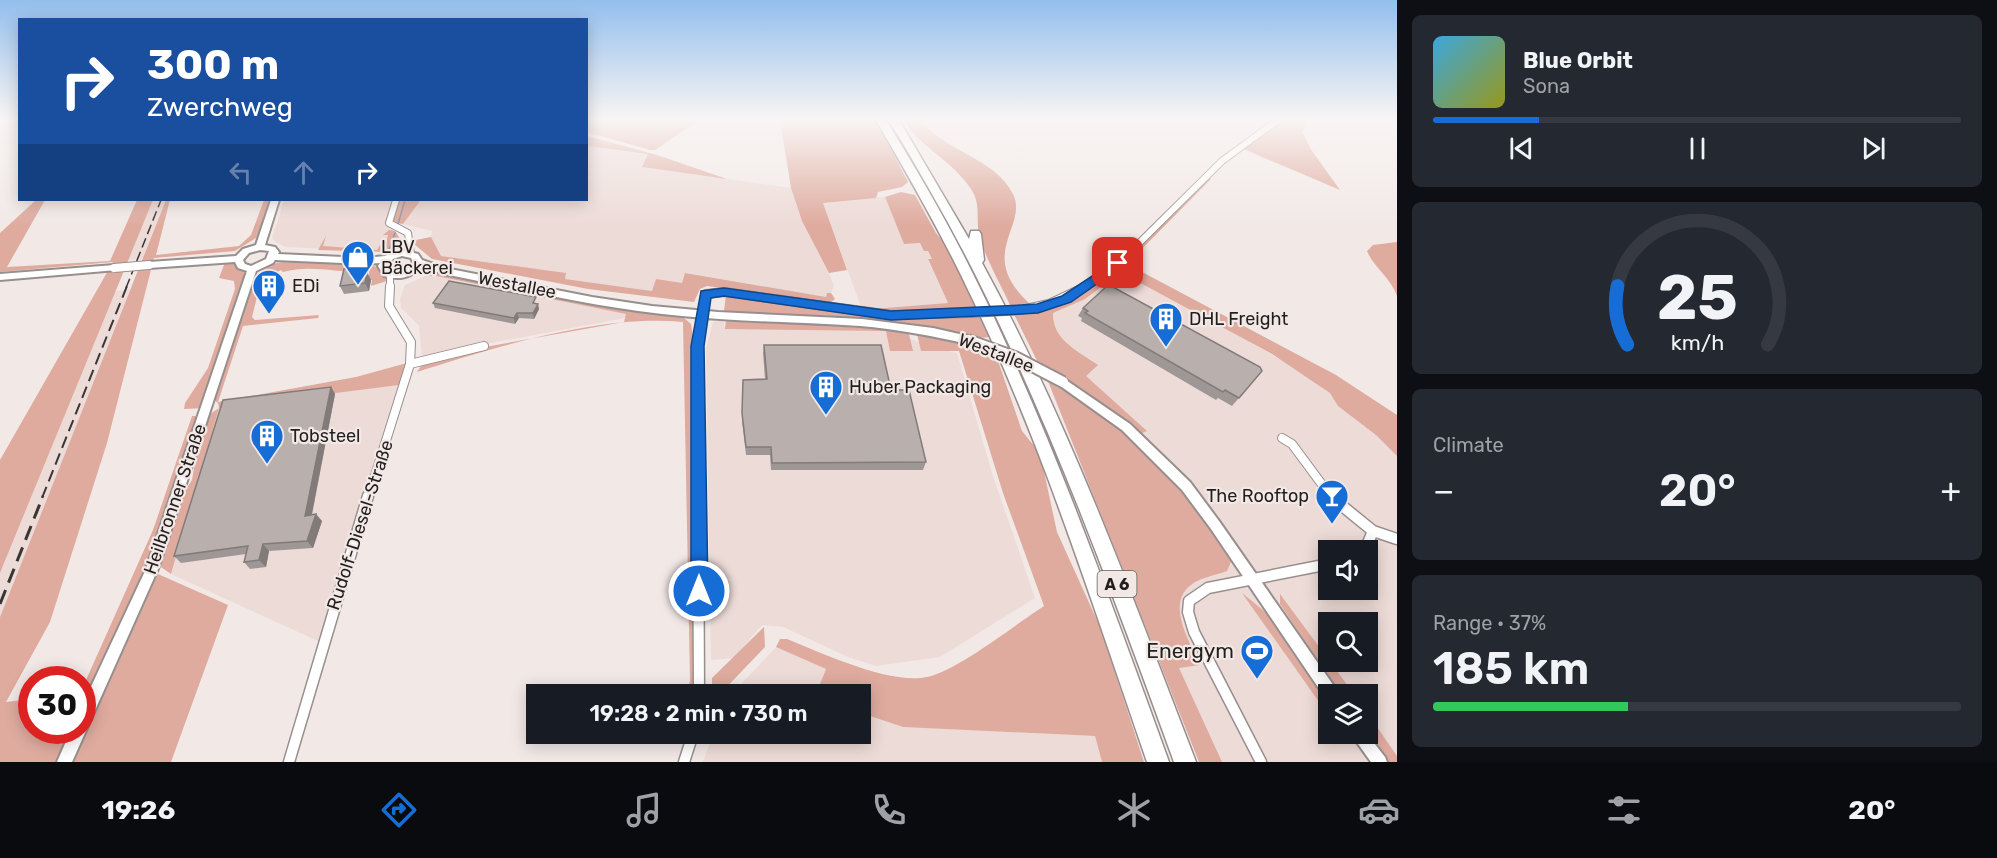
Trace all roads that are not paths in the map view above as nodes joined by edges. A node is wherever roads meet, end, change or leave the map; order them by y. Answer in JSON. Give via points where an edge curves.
{"nodes":[{"id":1,"x":902,"y":156,"type":"edge"},
{"id":2,"x":915,"y":156,"type":"edge"},
{"id":3,"x":1232,"y":156,"type":"edge"},
{"id":4,"x":275,"y":201,"type":"edge"},
{"id":5,"x":396,"y":201,"type":"edge"},
{"id":6,"x":975,"y":234,"type":"dead end"},
{"id":7,"x":408,"y":242,"type":"junction"},
{"id":8,"x":260,"y":246,"type":"junction"},
{"id":9,"x":398,"y":254,"type":"junction"},
{"id":10,"x":411,"y":254,"type":"junction"},
{"id":11,"x":273,"y":257,"type":"junction"},
{"id":12,"x":238,"y":259,"type":"junction"},
{"id":13,"x":385,"y":262,"type":"junction"},
{"id":14,"x":978,"y":265,"type":"junction"},
{"id":15,"x":415,"y":266,"type":"junction"},
{"id":16,"x":252,"y":269,"type":"junction"},
{"id":17,"x":390,"y":275,"type":"junction"},
{"id":18,"x":401,"y":275,"type":"junction"},
{"id":19,"x":0,"y":277,"type":"edge"},
{"id":20,"x":389,"y":292,"type":"junction"},
{"id":21,"x":700,"y":314,"type":"junction"},
{"id":22,"x":484,"y":346,"type":"dead end"},
{"id":23,"x":410,"y":364,"type":"junction"},
{"id":24,"x":1282,"y":438,"type":"dead end"},
{"id":25,"x":1373,"y":531,"type":"junction"},
{"id":26,"x":1369,"y":540,"type":"edge"},
{"id":27,"x":1397,"y":540,"type":"edge"},
{"id":28,"x":1318,"y":566,"type":"edge"},
{"id":29,"x":1252,"y":578,"type":"junction"},
{"id":30,"x":700,"y":684,"type":"edge"},
{"id":31,"x":1324,"y":684,"type":"edge"},
{"id":32,"x":96,"y":692,"type":"edge"},
{"id":33,"x":72,"y":744,"type":"edge"},
{"id":34,"x":690,"y":744,"type":"edge"},
{"id":35,"x":1366,"y":744,"type":"edge"},
{"id":36,"x":64,"y":762,"type":"edge"},
{"id":37,"x":290,"y":762,"type":"edge"},
{"id":38,"x":684,"y":762,"type":"edge"},
{"id":39,"x":1158,"y":762,"type":"edge"},
{"id":40,"x":1185,"y":762,"type":"edge"},
{"id":41,"x":1261,"y":762,"type":"edge"},
{"id":42,"x":1380,"y":762,"type":"edge"}],
"edges":[{"from":1,"to":39,"type":"highway","number":"A 6","via":[[972,284],[1008,365]]},
{"from":2,"to":14,"type":"highway","number":"A 6"},
{"from":3,"to":21,"type":"street","bridge":true,"via":[[1206,176],[1175,211],[1118,263],[1066,299],[1038,308],[891,315],[724,292],[705,294]]},
{"from":4,"to":8,"type":"main road"},
{"from":5,"to":7,"type":"street","via":[[389,223],[408,233]]},
{"from":6,"to":14,"type":"highway"},
{"from":7,"to":9,"type":"street"},
{"from":7,"to":10,"type":"street"},
{"from":8,"to":11,"type":"main road","via":[[272,249]]},
{"from":8,"to":12,"type":"main road"},
{"from":9,"to":10,"type":"main road"},
{"from":9,"to":13,"type":"main road"},
{"from":10,"to":15,"type":"main road"},
{"from":11,"to":13,"type":"main road"},
{"from":11,"to":16,"type":"main road"},
{"from":12,"to":16,"type":"main road","via":[[241,266]]},
{"from":12,"to":19,"type":"main road","bridge":true},
{"from":13,"to":17,"type":"main road","via":[[384,271]]},
{"from":14,"to":40,"type":"highway","number":"A 6","via":[[1045,406]]},
{"from":15,"to":18,"type":"main road"},
{"from":15,"to":21,"type":"main road","name":"Westallee","via":[[636,307]]},
{"from":16,"to":32,"type":"main road","name":"Heilbronner Straße","via":[[152,569]]},
{"from":17,"to":18,"type":"main road"},
{"from":17,"to":20,"type":"street","name":"Rudolf-Diesel-Straße"},
{"from":18,"to":20,"type":"street"},
{"from":20,"to":23,"type":"street","name":"Rudolf-Diesel-Straße","via":[[388,306],[411,342]]},
{"from":21,"to":29,"type":"main road","name":"Westallee","bridge":true,"via":[[874,322],[968,340],[1015,357],[1063,382],[1118,421],[1154,453],[1186,486]]},
{"from":21,"to":30,"type":"street"},
{"from":22,"to":23,"type":"street"},
{"from":23,"to":37,"type":"street","name":"Rudolf-Diesel-Straße","via":[[328,625]]},
{"from":24,"to":25,"type":"street","via":[[1292,444],[1328,495]]},
{"from":25,"to":26,"type":"street"},
{"from":25,"to":27,"type":"street"},
{"from":28,"to":29,"type":"street"},
{"from":29,"to":31,"type":"main road","name":"Westallee"},
{"from":29,"to":41,"type":"street","via":[[1195,594],[1189,601],[1188,612],[1194,632]]},
{"from":33,"to":36,"type":"main road"},
{"from":34,"to":38,"type":"street"},
{"from":35,"to":42,"type":"main road"}]}
